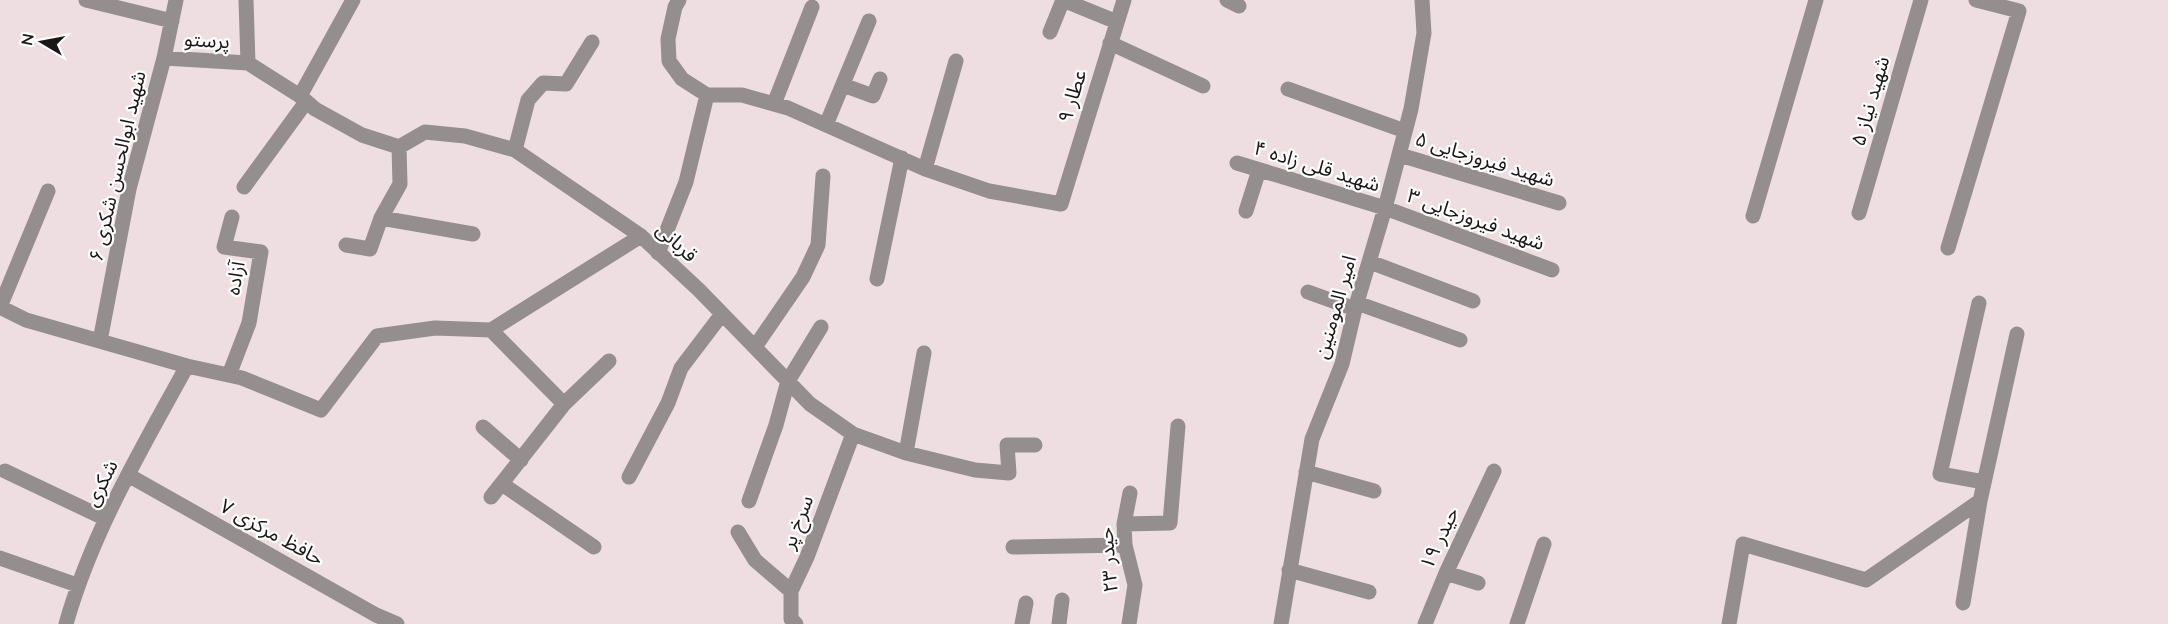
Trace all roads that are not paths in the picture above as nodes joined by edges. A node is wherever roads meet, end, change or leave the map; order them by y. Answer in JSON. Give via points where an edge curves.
{"nodes":[{"id":1,"x":86,"y":0,"type":"edge"},
{"id":2,"x":176,"y":0,"type":"edge"},
{"id":3,"x":246,"y":0,"type":"edge"},
{"id":4,"x":353,"y":0,"type":"edge"},
{"id":5,"x":679,"y":0,"type":"edge"},
{"id":6,"x":1063,"y":0,"type":"edge"},
{"id":7,"x":1124,"y":0,"type":"edge"},
{"id":8,"x":1422,"y":0,"type":"edge"},
{"id":9,"x":1816,"y":0,"type":"edge"},
{"id":10,"x":1921,"y":0,"type":"edge"},
{"id":11,"x":1976,"y":0,"type":"edge"},
{"id":12,"x":812,"y":7,"type":"dead end"},
{"id":13,"x":172,"y":21,"type":"junction"},
{"id":14,"x":869,"y":21,"type":"dead end"},
{"id":15,"x":1117,"y":22,"type":"junction"},
{"id":16,"x":1050,"y":32,"type":"dead end"},
{"id":17,"x":592,"y":42,"type":"dead end"},
{"id":18,"x":1110,"y":43,"type":"junction"},
{"id":19,"x":164,"y":58,"type":"junction"},
{"id":20,"x":956,"y":61,"type":"dead end"},
{"id":21,"x":248,"y":63,"type":"junction"},
{"id":22,"x":880,"y":79,"type":"dead end"},
{"id":23,"x":843,"y":85,"type":"junction"},
{"id":24,"x":1203,"y":86,"type":"dead end"},
{"id":25,"x":1288,"y":89,"type":"dead end"},
{"id":26,"x":707,"y":95,"type":"junction"},
{"id":27,"x":303,"y":99,"type":"junction"},
{"id":28,"x":774,"y":104,"type":"junction"},
{"id":29,"x":826,"y":125,"type":"junction"},
{"id":30,"x":1405,"y":131,"type":"junction"},
{"id":31,"x":399,"y":147,"type":"junction"},
{"id":32,"x":515,"y":150,"type":"junction"},
{"id":33,"x":1400,"y":155,"type":"junction"},
{"id":34,"x":902,"y":158,"type":"junction"},
{"id":35,"x":1237,"y":163,"type":"dead end"},
{"id":36,"x":925,"y":169,"type":"junction"},
{"id":37,"x":1259,"y":170,"type":"junction"},
{"id":38,"x":823,"y":176,"type":"dead end"},
{"id":39,"x":244,"y":187,"type":"dead end"},
{"id":40,"x":48,"y":191,"type":"dead end"},
{"id":41,"x":1559,"y":203,"type":"dead end"},
{"id":42,"x":1385,"y":208,"type":"junction"},
{"id":43,"x":1246,"y":211,"type":"dead end"},
{"id":44,"x":1859,"y":213,"type":"dead end"},
{"id":45,"x":1753,"y":216,"type":"dead end"},
{"id":46,"x":232,"y":217,"type":"dead end"},
{"id":47,"x":381,"y":218,"type":"junction"},
{"id":48,"x":473,"y":234,"type":"dead end"},
{"id":49,"x":641,"y":236,"type":"junction"},
{"id":50,"x":346,"y":245,"type":"dead end"},
{"id":51,"x":1948,"y":248,"type":"dead end"},
{"id":52,"x":658,"y":253,"type":"junction"},
{"id":53,"x":1370,"y":262,"type":"junction"},
{"id":54,"x":1552,"y":270,"type":"dead end"},
{"id":55,"x":877,"y":279,"type":"dead end"},
{"id":56,"x":1308,"y":292,"type":"dead end"},
{"id":57,"x":1473,"y":301,"type":"dead end"},
{"id":58,"x":1978,"y":303,"type":"dead end"},
{"id":59,"x":1356,"y":306,"type":"junction"},
{"id":60,"x":0,"y":307,"type":"edge"},
{"id":61,"x":722,"y":314,"type":"junction"},
{"id":62,"x":821,"y":327,"type":"dead end"},
{"id":63,"x":491,"y":330,"type":"junction"},
{"id":64,"x":2017,"y":334,"type":"dead end"},
{"id":65,"x":1460,"y":340,"type":"dead end"},
{"id":66,"x":100,"y":341,"type":"junction"},
{"id":67,"x":755,"y":347,"type":"junction"},
{"id":68,"x":924,"y":353,"type":"dead end"},
{"id":69,"x":609,"y":361,"type":"dead end"},
{"id":70,"x":186,"y":366,"type":"junction"},
{"id":71,"x":229,"y":375,"type":"junction"},
{"id":72,"x":788,"y":381,"type":"junction"},
{"id":73,"x":564,"y":404,"type":"junction"},
{"id":74,"x":1178,"y":426,"type":"dead end"},
{"id":75,"x":483,"y":427,"type":"dead end"},
{"id":76,"x":853,"y":434,"type":"junction"},
{"id":77,"x":1035,"y":445,"type":"dead end"},
{"id":78,"x":906,"y":453,"type":"junction"},
{"id":79,"x":521,"y":460,"type":"junction"},
{"id":80,"x":5,"y":471,"type":"dead end"},
{"id":81,"x":1306,"y":471,"type":"junction"},
{"id":82,"x":1494,"y":471,"type":"dead end"},
{"id":83,"x":128,"y":475,"type":"junction"},
{"id":84,"x":629,"y":477,"type":"dead end"},
{"id":85,"x":1984,"y":482,"type":"junction"},
{"id":86,"x":502,"y":484,"type":"junction"},
{"id":87,"x":1374,"y":492,"type":"dead end"},
{"id":88,"x":1130,"y":493,"type":"dead end"},
{"id":89,"x":491,"y":497,"type":"dead end"},
{"id":90,"x":749,"y":501,"type":"dead end"},
{"id":91,"x":1980,"y":501,"type":"junction"},
{"id":92,"x":106,"y":519,"type":"junction"},
{"id":93,"x":1124,"y":524,"type":"junction"},
{"id":94,"x":738,"y":532,"type":"dead end"},
{"id":95,"x":1544,"y":544,"type":"dead end"},
{"id":96,"x":1125,"y":545,"type":"junction"},
{"id":97,"x":594,"y":547,"type":"dead end"},
{"id":98,"x":1013,"y":547,"type":"dead end"},
{"id":99,"x":0,"y":558,"type":"edge"},
{"id":100,"x":1289,"y":570,"type":"junction"},
{"id":101,"x":1446,"y":573,"type":"junction"},
{"id":102,"x":1478,"y":583,"type":"dead end"},
{"id":103,"x":77,"y":585,"type":"junction"},
{"id":104,"x":791,"y":591,"type":"junction"},
{"id":105,"x":1369,"y":592,"type":"dead end"},
{"id":106,"x":1062,"y":600,"type":"dead end"},
{"id":107,"x":1026,"y":603,"type":"dead end"},
{"id":108,"x":1963,"y":603,"type":"dead end"},
{"id":109,"x":791,"y":622,"type":"edge"},
{"id":110,"x":66,"y":624,"type":"edge"},
{"id":111,"x":398,"y":624,"type":"edge"},
{"id":112,"x":1022,"y":624,"type":"edge"},
{"id":113,"x":1059,"y":624,"type":"edge"},
{"id":114,"x":1129,"y":624,"type":"edge"},
{"id":115,"x":1281,"y":624,"type":"edge"},
{"id":116,"x":1425,"y":624,"type":"edge"},
{"id":117,"x":1517,"y":624,"type":"edge"},
{"id":118,"x":1729,"y":624,"type":"edge"}],
"edges":[{"from":1,"to":13,"type":"street"},
{"from":2,"to":13,"type":"street","name":"شهید ابوالحسن شکری ۶"},
{"from":3,"to":21,"type":"street"},
{"from":4,"to":27,"type":"street"},
{"from":5,"to":26,"type":"street","via":[[668,39],[669,61],[682,79]]},
{"from":6,"to":15,"type":"street"},
{"from":6,"to":16,"type":"street"},
{"from":7,"to":15,"type":"street","name":"عطار ۹"},
{"from":8,"to":30,"type":"street","name":"امیر المومنین","via":[[1424,33]]},
{"from":9,"to":45,"type":"street"},
{"from":10,"to":44,"type":"street","name":"شهید نیاز ۵"},
{"from":11,"to":51,"type":"street","via":[[2019,11]]},
{"from":12,"to":28,"type":"street"},
{"from":13,"to":19,"type":"street","name":"شهید ابوالحسن شکری ۶"},
{"from":14,"to":23,"type":"street"},
{"from":15,"to":18,"type":"street","name":"عطار ۹"},
{"from":17,"to":32,"type":"street","via":[[566,84],[543,83],[528,100]]},
{"from":18,"to":24,"type":"street"},
{"from":18,"to":36,"type":"street","name":"عطار ۹","via":[[1061,204],[989,191]]},
{"from":19,"to":21,"type":"street","name":"پرستو"},
{"from":19,"to":66,"type":"street","name":"شهید ابوالحسن شکری ۶","via":[[129,189]]},
{"from":20,"to":36,"type":"street"},
{"from":21,"to":27,"type":"street"},
{"from":22,"to":23,"type":"street","via":[[873,96]]},
{"from":23,"to":29,"type":"street"},
{"from":25,"to":30,"type":"street"},
{"from":26,"to":28,"type":"street","via":[[742,95]]},
{"from":26,"to":52,"type":"street","via":[[686,182]]},
{"from":27,"to":31,"type":"street","via":[[362,135]]},
{"from":27,"to":39,"type":"street"},
{"from":28,"to":29,"type":"street"},
{"from":29,"to":34,"type":"street"},
{"from":30,"to":33,"type":"street","name":"امیر المومنین"},
{"from":31,"to":32,"type":"street","name":"قربانی","via":[[425,132],[465,136]]},
{"from":31,"to":47,"type":"street","via":[[400,184]]},
{"from":32,"to":49,"type":"street","name":"قربانی"},
{"from":33,"to":41,"type":"street","name":"شهید فیروزجایی ۵"},
{"from":33,"to":42,"type":"street","name":"امیر المومنین"},
{"from":34,"to":36,"type":"street"},
{"from":34,"to":55,"type":"street"},
{"from":35,"to":37,"type":"street","name":"شهید قلی زاده ۴"},
{"from":37,"to":42,"type":"street","name":"شهید قلی زاده ۴"},
{"from":37,"to":43,"type":"street"},
{"from":38,"to":67,"type":"street","via":[[818,245],[803,277]]},
{"from":40,"to":60,"type":"street"},
{"from":42,"to":53,"type":"street","name":"امیر المومنین"},
{"from":42,"to":54,"type":"street","name":"شهید فیروزجایی ۳"},
{"from":46,"to":71,"type":"street","name":"آزاده","via":[[224,247],[261,252],[249,323]]},
{"from":47,"to":48,"type":"street"},
{"from":47,"to":50,"type":"street","via":[[370,249]]},
{"from":49,"to":52,"type":"street","name":"قربانی"},
{"from":49,"to":63,"type":"street"},
{"from":52,"to":61,"type":"street","name":"قربانی"},
{"from":53,"to":57,"type":"street"},
{"from":53,"to":59,"type":"street","name":"امیر المومنین"},
{"from":56,"to":59,"type":"street"},
{"from":58,"to":85,"type":"street","via":[[1940,474]]},
{"from":59,"to":65,"type":"street"},
{"from":59,"to":81,"type":"street","name":"امیر المومنین","via":[[1342,364],[1312,439]]},
{"from":60,"to":66,"type":"street","via":[[26,320]]},
{"from":61,"to":67,"type":"street","name":"قربانی"},
{"from":61,"to":84,"type":"street","via":[[681,368],[668,403]]},
{"from":62,"to":72,"type":"street"},
{"from":63,"to":71,"type":"street","via":[[435,328],[377,336],[321,410]]},
{"from":63,"to":73,"type":"street"},
{"from":64,"to":85,"type":"street"},
{"from":66,"to":70,"type":"street"},
{"from":67,"to":72,"type":"street","name":"قربانی"},
{"from":68,"to":78,"type":"street"},
{"from":69,"to":73,"type":"street"},
{"from":70,"to":71,"type":"street"},
{"from":70,"to":83,"type":"street","name":"شکری"},
{"from":72,"to":76,"type":"street","name":"قربانی","via":[[810,404]]},
{"from":72,"to":90,"type":"street"},
{"from":73,"to":79,"type":"street"},
{"from":74,"to":93,"type":"street","via":[[1170,523]]},
{"from":75,"to":79,"type":"street"},
{"from":76,"to":78,"type":"street","name":"قربانی"},
{"from":76,"to":104,"type":"street","name":"سرخ پر"},
{"from":77,"to":78,"type":"street","name":"قربانی","via":[[1007,445],[1009,473],[975,470]]},
{"from":79,"to":86,"type":"street"},
{"from":80,"to":92,"type":"street"},
{"from":81,"to":87,"type":"street"},
{"from":81,"to":100,"type":"street","name":"امیر المومنین"},
{"from":82,"to":101,"type":"street","name":"حیدر ۱۹"},
{"from":83,"to":92,"type":"street","name":"شکری"},
{"from":83,"to":111,"type":"street","name":"حافظ مرکزی ۷"},
{"from":85,"to":91,"type":"street"},
{"from":86,"to":89,"type":"street"},
{"from":86,"to":97,"type":"street"},
{"from":88,"to":93,"type":"street","name":"حیدر ۲۳"},
{"from":91,"to":108,"type":"street"},
{"from":91,"to":118,"type":"street","via":[[1866,579],[1743,544]]},
{"from":92,"to":103,"type":"street","name":"شکری"},
{"from":93,"to":96,"type":"street","name":"حیدر ۲۳"},
{"from":94,"to":104,"type":"street","via":[[755,560]]},
{"from":95,"to":117,"type":"street"},
{"from":96,"to":98,"type":"street"},
{"from":96,"to":114,"type":"street","name":"حیدر ۲۳","via":[[1134,585]]},
{"from":99,"to":103,"type":"street"},
{"from":100,"to":105,"type":"street"},
{"from":100,"to":115,"type":"street","name":"امیر المومنین"},
{"from":101,"to":102,"type":"street"},
{"from":101,"to":116,"type":"street","name":"حیدر ۱۹"},
{"from":103,"to":110,"type":"street","name":"شکری"},
{"from":104,"to":109,"type":"street","name":"سرخ پر"},
{"from":106,"to":113,"type":"street"},
{"from":107,"to":112,"type":"street"}]}
